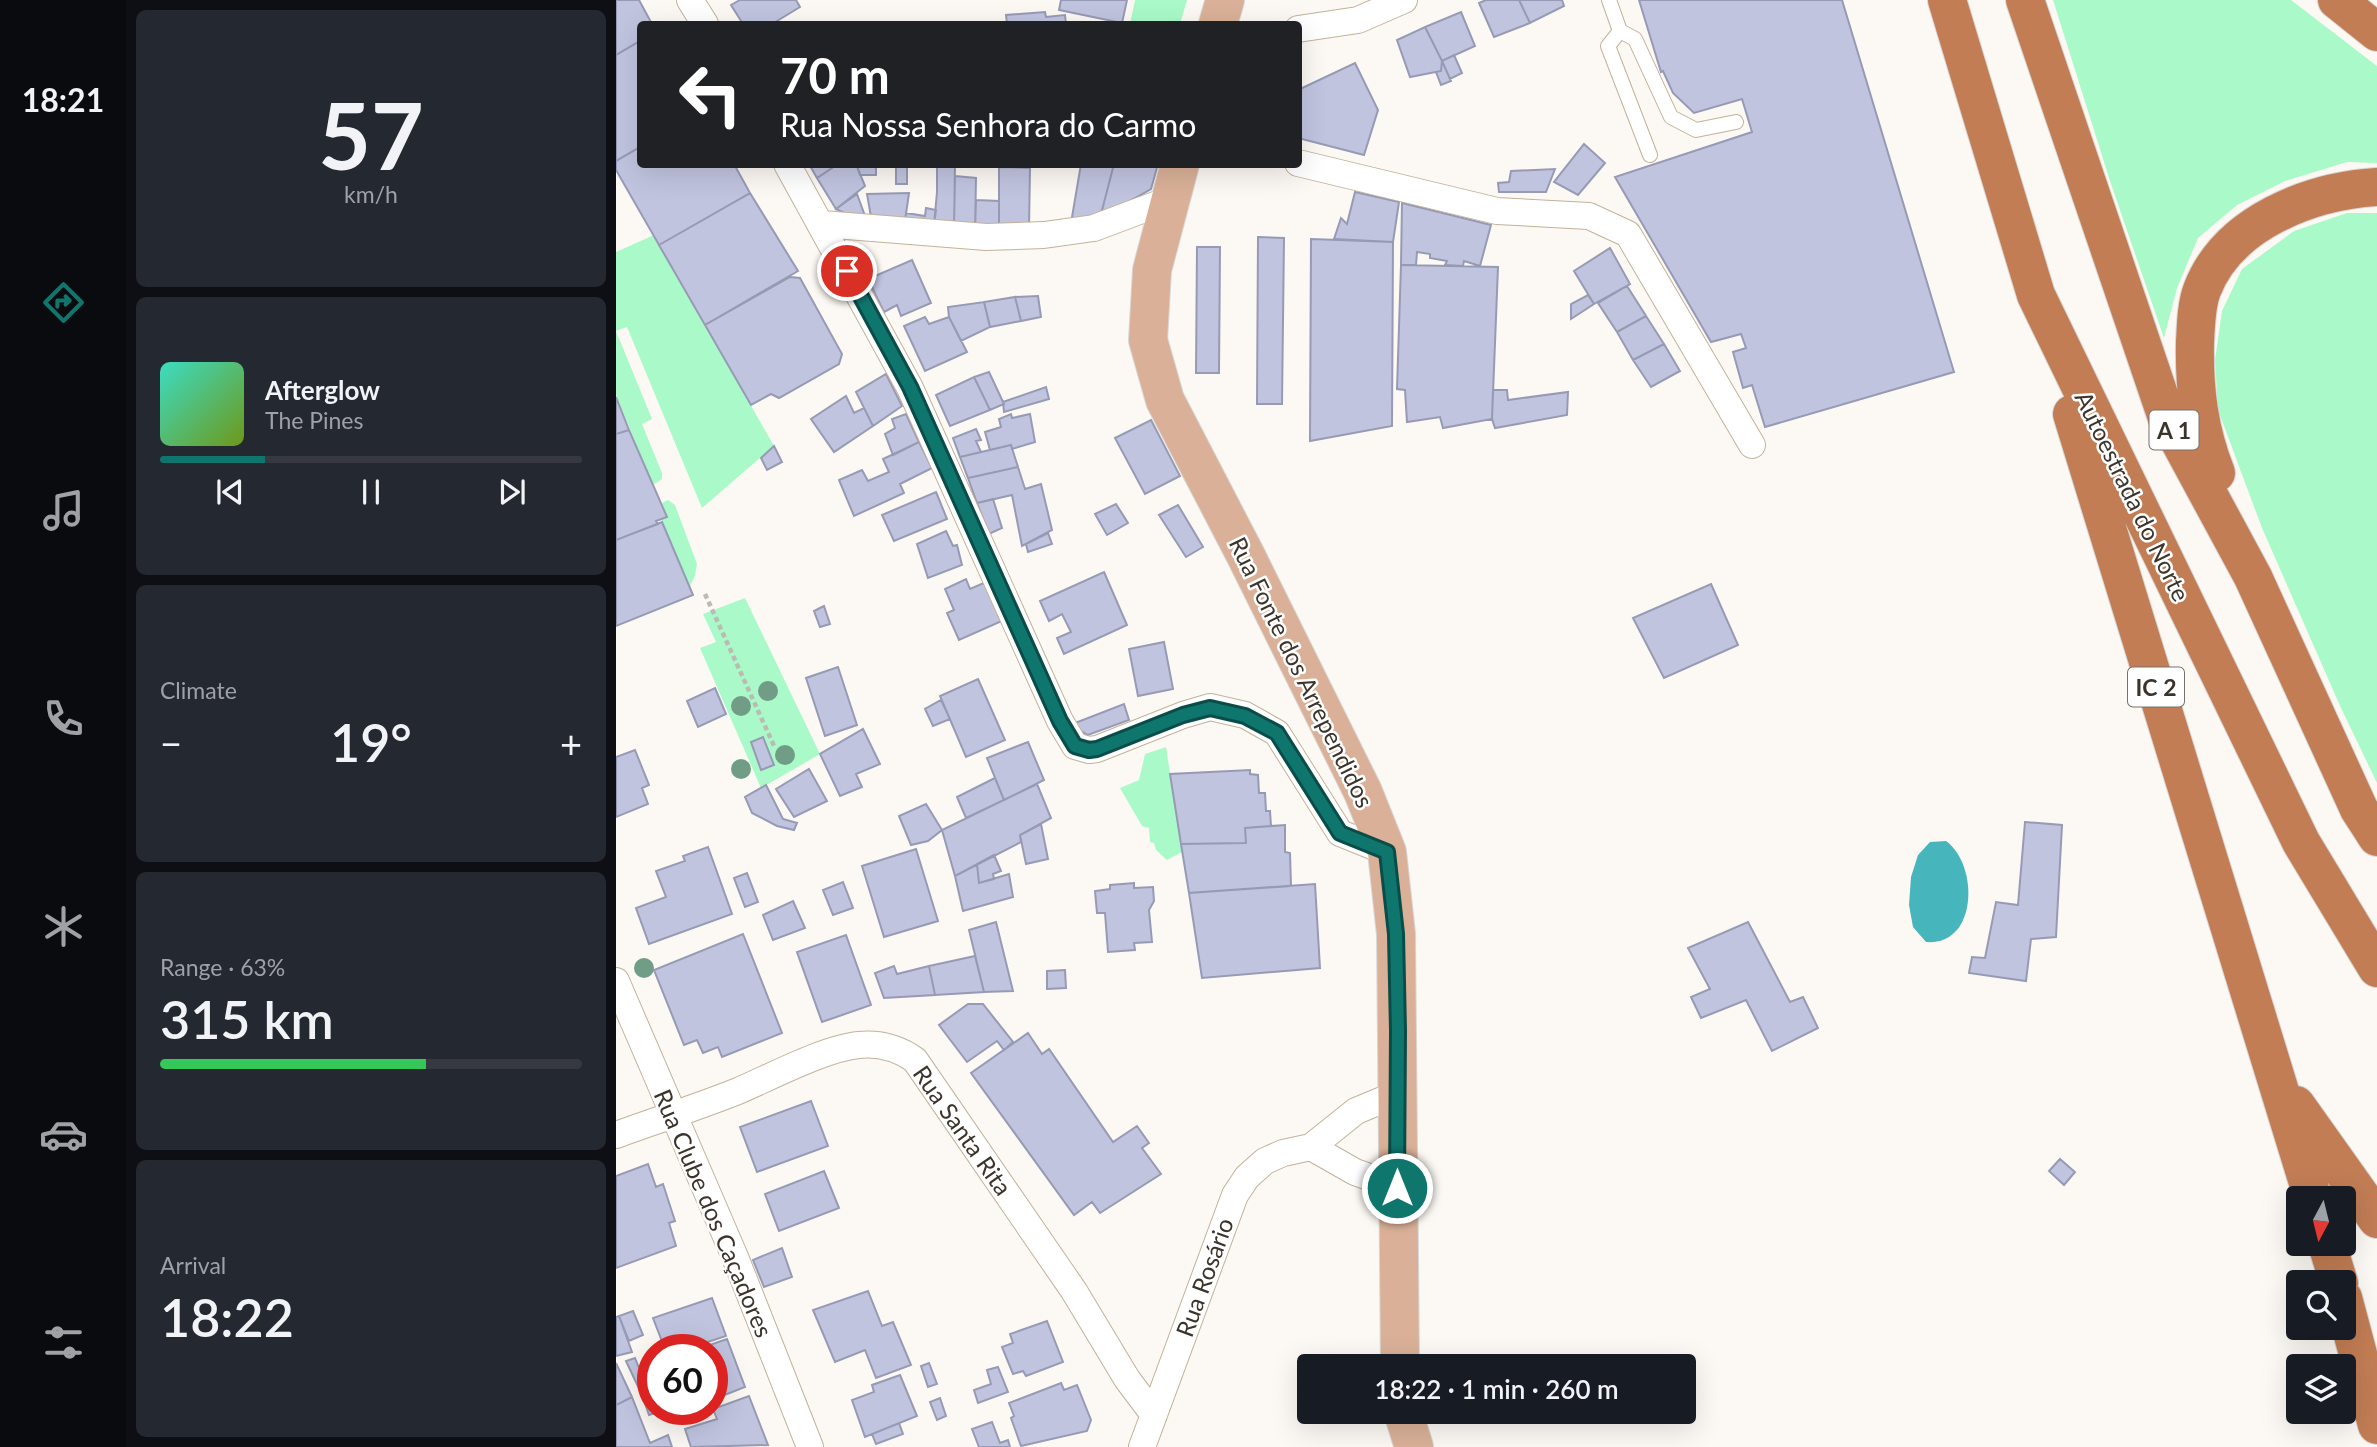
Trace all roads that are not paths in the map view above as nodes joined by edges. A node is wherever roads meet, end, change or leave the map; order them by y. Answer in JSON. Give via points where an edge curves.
{"nodes":[{"id":1,"x":690,"y":0,"type":"edge"},
{"id":2,"x":1225,"y":0,"type":"edge"},
{"id":3,"x":1404,"y":0,"type":"edge"},
{"id":4,"x":1609,"y":0,"type":"edge"},
{"id":5,"x":1947,"y":0,"type":"edge"},
{"id":6,"x":2025,"y":0,"type":"edge"},
{"id":7,"x":2337,"y":0,"type":"edge"},
{"id":8,"x":703,"y":21,"type":"edge"},
{"id":9,"x":1219,"y":21,"type":"edge"},
{"id":10,"x":1302,"y":28,"type":"edge"},
{"id":11,"x":1620,"y":31,"type":"junction"},
{"id":12,"x":2377,"y":32,"type":"edge"},
{"id":13,"x":1736,"y":122,"type":"dead end"},
{"id":14,"x":1650,"y":155,"type":"dead end"},
{"id":15,"x":1302,"y":164,"type":"edge"},
{"id":16,"x":789,"y":168,"type":"edge"},
{"id":17,"x":1176,"y":182,"type":"edge"},
{"id":18,"x":2377,"y":187,"type":"edge"},
{"id":19,"x":822,"y":224,"type":"junction"},
{"id":20,"x":2036,"y":295,"type":"junction"},
{"id":21,"x":1752,"y":444,"type":"dead end"},
{"id":22,"x":2253,"y":577,"type":"junction"},
{"id":23,"x":2377,"y":837,"type":"edge"},
{"id":24,"x":1387,"y":852,"type":"junction"},
{"id":25,"x":2377,"y":968,"type":"edge"},
{"id":26,"x":616,"y":981,"type":"edge"},
{"id":27,"x":2276,"y":1078,"type":"junction"},
{"id":28,"x":1397,"y":1094,"type":"junction"},
{"id":29,"x":672,"y":1115,"type":"junction"},
{"id":30,"x":616,"y":1135,"type":"edge"},
{"id":31,"x":1311,"y":1147,"type":"junction"},
{"id":32,"x":2309,"y":1186,"type":"edge"},
{"id":33,"x":1397,"y":1188,"type":"junction"},
{"id":34,"x":2377,"y":1219,"type":"edge"},
{"id":35,"x":2354,"y":1340,"type":"edge"},
{"id":36,"x":1400,"y":1354,"type":"edge"},
{"id":37,"x":1154,"y":1415,"type":"junction"},
{"id":38,"x":1407,"y":1424,"type":"edge"},
{"id":39,"x":2377,"y":1425,"type":"edge"},
{"id":40,"x":810,"y":1447,"type":"edge"},
{"id":41,"x":1142,"y":1447,"type":"edge"},
{"id":42,"x":1414,"y":1447,"type":"edge"}],
"edges":[{"from":1,"to":8,"type":"street"},
{"from":2,"to":9,"type":"main road"},
{"from":3,"to":10,"type":"street","via":[[1358,20]]},
{"from":4,"to":11,"type":"lane"},
{"from":5,"to":20,"type":"highway","name":"Autoestrada do Norte","number":"A 1"},
{"from":6,"to":22,"type":"highway","number":"A 1","via":[[2167,418]]},
{"from":7,"to":12,"type":"highway"},
{"from":11,"to":13,"type":"lane","via":[[1636,39],[1671,117],[1696,130]]},
{"from":11,"to":14,"type":"lane","via":[[1608,46]]},
{"from":15,"to":21,"type":"street","via":[[1497,211],[1589,216],[1628,234]]},
{"from":16,"to":19,"type":"street"},
{"from":17,"to":19,"type":"street","via":[[1094,228],[1044,235],[986,237]]},
{"from":17,"to":24,"type":"main road","name":"Rua Fonte dos Arrependidos","via":[[1152,271],[1148,340],[1165,400],[1363,792]]},
{"from":18,"to":22,"type":"highway","via":[[2316,196],[2251,229],[2222,255],[2202,290],[2195,359],[2200,423]]},
{"from":19,"to":24,"type":"street","via":[[910,387],[1075,746],[1097,749],[1210,708],[1245,716],[1277,733],[1340,833]]},
{"from":20,"to":25,"type":"highway","name":"Autoestrada do Norte","number":"A 1","via":[[2301,842]]},
{"from":20,"to":27,"type":"highway","number":"IC 2"},
{"from":22,"to":23,"type":"highway","number":"A 1","via":[[2359,808]]},
{"from":24,"to":28,"type":"main road","name":"Rua Fonte dos Arrependidos","via":[[1396,934]]},
{"from":26,"to":29,"type":"street","name":"Rua Clube dos Caçadores"},
{"from":27,"to":32,"type":"highway","number":"IC 2"},
{"from":27,"to":34,"type":"highway"},
{"from":28,"to":31,"type":"street","name":"Rua Rosário","via":[[1356,1111]]},
{"from":28,"to":33,"type":"main road","name":"Rua Fonte dos Arrependidos"},
{"from":29,"to":30,"type":"street"},
{"from":29,"to":37,"type":"street","name":"Rua Santa Rita","via":[[834,1051],[859,1045],[901,1050],[915,1060],[954,1115]]},
{"from":29,"to":40,"type":"street","name":"Rua Clube dos Caçadores","via":[[735,1257]]},
{"from":31,"to":33,"type":"street","via":[[1355,1172]]},
{"from":31,"to":37,"type":"street","name":"Rua Rosário","via":[[1265,1161],[1235,1195]]},
{"from":33,"to":36,"type":"main road","name":"Rua Fonte dos Arrependidos"},
{"from":35,"to":39,"type":"highway"},
{"from":37,"to":41,"type":"street","name":"Rua Rosário"},
{"from":38,"to":42,"type":"main road"}]}
